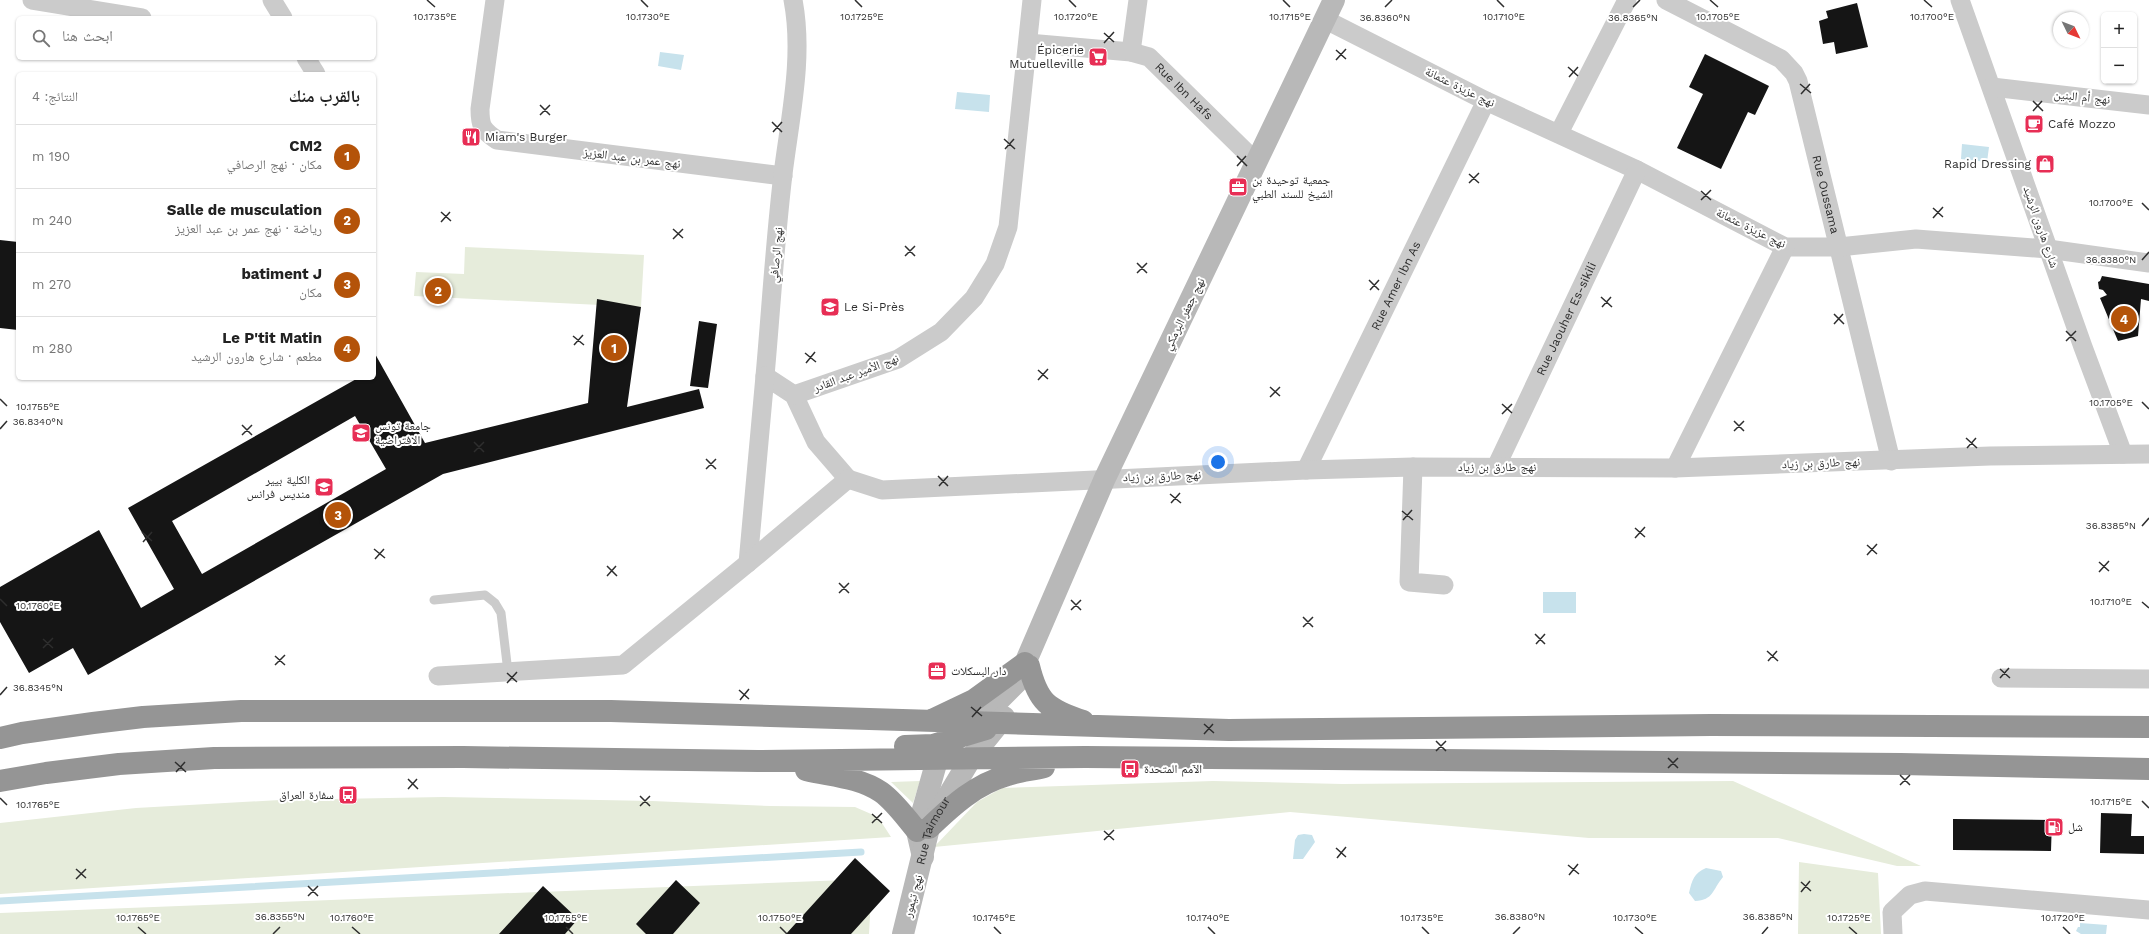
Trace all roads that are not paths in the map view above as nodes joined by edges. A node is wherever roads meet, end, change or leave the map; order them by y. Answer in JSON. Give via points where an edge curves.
{"nodes":[{"id":1,"x":32,"y":0,"type":"edge"},
{"id":2,"x":495,"y":0,"type":"edge"},
{"id":3,"x":792,"y":0,"type":"edge"},
{"id":4,"x":1032,"y":0,"type":"edge"},
{"id":5,"x":1138,"y":0,"type":"edge"},
{"id":6,"x":1334,"y":0,"type":"edge"},
{"id":7,"x":1627,"y":0,"type":"edge"},
{"id":8,"x":1666,"y":0,"type":"edge"},
{"id":9,"x":1960,"y":0,"type":"edge"},
{"id":10,"x":130,"y":16,"type":"edge"},
{"id":11,"x":1324,"y":19,"type":"junction"},
{"id":12,"x":1028,"y":43,"type":"junction"},
{"id":13,"x":1131,"y":52,"type":"junction"},
{"id":14,"x":307,"y":60,"type":"edge"},
{"id":15,"x":315,"y":72,"type":"edge"},
{"id":16,"x":1992,"y":87,"type":"junction"},
{"id":17,"x":1486,"y":101,"type":"junction"},
{"id":18,"x":2149,"y":105,"type":"edge"},
{"id":19,"x":1559,"y":133,"type":"junction"},
{"id":20,"x":1255,"y":161,"type":"junction"},
{"id":21,"x":1637,"y":170,"type":"junction"},
{"id":22,"x":783,"y":176,"type":"junction"},
{"id":23,"x":1785,"y":247,"type":"junction"},
{"id":24,"x":1839,"y":247,"type":"junction"},
{"id":25,"x":2048,"y":249,"type":"junction"},
{"id":26,"x":2149,"y":264,"type":"edge"},
{"id":27,"x":764,"y":376,"type":"junction"},
{"id":28,"x":794,"y":395,"type":"junction"},
{"id":29,"x":2123,"y":454,"type":"junction"},
{"id":30,"x":2149,"y":454,"type":"edge"},
{"id":31,"x":1891,"y":461,"type":"junction"},
{"id":32,"x":1413,"y":467,"type":"junction"},
{"id":33,"x":1496,"y":467,"type":"junction"},
{"id":34,"x":1675,"y":468,"type":"junction"},
{"id":35,"x":1306,"y":470,"type":"junction"},
{"id":36,"x":848,"y":478,"type":"junction"},
{"id":37,"x":1104,"y":478,"type":"junction"},
{"id":38,"x":748,"y":563,"type":"junction"},
{"id":39,"x":1444,"y":585,"type":"dead end"},
{"id":40,"x":434,"y":600,"type":"dead end"},
{"id":41,"x":1027,"y":665,"type":"junction"},
{"id":42,"x":508,"y":672,"type":"junction"},
{"id":43,"x":438,"y":676,"type":"dead end"},
{"id":44,"x":2001,"y":678,"type":"dead end"},
{"id":45,"x":2149,"y":679,"type":"edge"},
{"id":46,"x":930,"y":721,"type":"junction"},
{"id":47,"x":970,"y":723,"type":"junction"},
{"id":48,"x":1099,"y":726,"type":"junction"},
{"id":49,"x":2149,"y":727,"type":"edge"},
{"id":50,"x":995,"y":729,"type":"junction"},
{"id":51,"x":1229,"y":730,"type":"junction"},
{"id":52,"x":22,"y":733,"type":"junction"},
{"id":53,"x":0,"y":734,"type":"edge"},
{"id":54,"x":0,"y":738,"type":"edge"},
{"id":55,"x":953,"y":739,"type":"junction"},
{"id":56,"x":1085,"y":757,"type":"junction"},
{"id":57,"x":663,"y":758,"type":"junction"},
{"id":58,"x":971,"y":758,"type":"junction"},
{"id":59,"x":937,"y":760,"type":"junction"},
{"id":60,"x":758,"y":761,"type":"junction"},
{"id":61,"x":2149,"y":769,"type":"edge"},
{"id":62,"x":0,"y":781,"type":"edge"},
{"id":63,"x":923,"y":829,"type":"junction"},
{"id":64,"x":923,"y":857,"type":"joint"},
{"id":65,"x":2149,"y":910,"type":"edge"},
{"id":66,"x":903,"y":934,"type":"edge"},
{"id":67,"x":1893,"y":934,"type":"edge"}],
"edges":[{"from":1,"to":10,"type":"street"},
{"from":2,"to":22,"type":"street","name":"نهج عمر بن عبد العزيز","via":[[480,121],[484,132],[497,140]]},
{"from":3,"to":22,"type":"street","name":"نهج الرصافي","via":[[796,18],[798,55]]},
{"from":4,"to":12,"type":"street","name":"نهج الأمير عبد القادر"},
{"from":5,"to":13,"type":"street"},
{"from":6,"to":11,"type":"street","name":"نهج جعفر البرمكي"},
{"from":7,"to":19,"type":"street"},
{"from":8,"to":24,"type":"street","name":"Rue Oussama","via":[[1781,59],[1794,73]]},
{"from":9,"to":16,"type":"street","name":"شارع هارون الرشيد"},
{"from":11,"to":17,"type":"street","name":"نهج عزيزة عثمانة"},
{"from":11,"to":20,"type":"street","name":"نهج جعفر البرمكي"},
{"from":12,"to":13,"type":"street","name":"Rue Ibn Hafs"},
{"from":12,"to":28,"type":"street","name":"نهج الأمير عبد القادر","via":[[1008,226],[995,264],[974,298],[941,332],[898,359]]},
{"from":13,"to":20,"type":"street","name":"Rue Ibn Hafs","via":[[1148,57],[1158,65]]},
{"from":14,"to":15,"type":"street"},
{"from":16,"to":18,"type":"street","name":"نهج أم البنين"},
{"from":16,"to":25,"type":"street","name":"شارع هارون الرشيد"},
{"from":17,"to":19,"type":"street","name":"نهج عزيزة عثمانة"},
{"from":17,"to":35,"type":"street","name":"Rue Amer Ibn As"},
{"from":19,"to":21,"type":"street","name":"نهج عزيزة عثمانة"},
{"from":20,"to":37,"type":"street","name":"نهج جعفر البرمكي","via":[[1197,288]]},
{"from":21,"to":23,"type":"street","name":"نهج عزيزة عثمانة"},
{"from":21,"to":33,"type":"street","name":"Rue Jaouher Es-sikili"},
{"from":22,"to":27,"type":"street","name":"نهج الرصافي"},
{"from":23,"to":24,"type":"street","name":"نهج عزيزة عثمانة"},
{"from":23,"to":34,"type":"street"},
{"from":24,"to":25,"type":"street","name":"نهج عزيزة عثمانة","via":[[1916,239]]},
{"from":24,"to":31,"type":"street","name":"Rue Oussama"},
{"from":25,"to":26,"type":"street","name":"نهج عزيزة عثمانة"},
{"from":25,"to":29,"type":"street","name":"شارع هارون الرشيد"},
{"from":27,"to":28,"type":"street"},
{"from":27,"to":38,"type":"street","name":"نهج الرصافي"},
{"from":28,"to":36,"type":"street","via":[[816,442]]},
{"from":29,"to":30,"type":"street","name":"نهج طارق بن زياد"},
{"from":29,"to":31,"type":"street","name":"نهج طارق بن زياد"},
{"from":31,"to":34,"type":"street","name":"نهج طارق بن زياد"},
{"from":32,"to":33,"type":"street","name":"نهج طارق بن زياد"},
{"from":32,"to":35,"type":"street","name":"نهج طارق بن زياد"},
{"from":32,"to":39,"type":"street","via":[[1409,582]]},
{"from":33,"to":34,"type":"street","name":"نهج طارق بن زياد"},
{"from":35,"to":37,"type":"street","name":"نهج طارق بن زياد"},
{"from":36,"to":37,"type":"street","name":"نهج طارق بن زياد","via":[[882,490]]},
{"from":36,"to":38,"type":"street"},
{"from":37,"to":41,"type":"street","name":"نهج جعفر البرمكي","via":[[1039,629]]},
{"from":38,"to":42,"type":"street","via":[[623,665]]},
{"from":40,"to":42,"type":"lane","via":[[485,595],[495,603],[502,613]]},
{"from":41,"to":46,"type":"highway","via":[[974,700]]},
{"from":41,"to":47,"type":"street","name":"نهج جعفر البرمكي","via":[[1010,690],[989,710]]},
{"from":41,"to":48,"type":"highway","via":[[1043,701],[1064,715]]},
{"from":41,"to":50,"type":"street","name":"نهج جعفر البرمكي","via":[[1010,708]]},
{"from":42,"to":43,"type":"street"},
{"from":44,"to":45,"type":"street"},
{"from":46,"to":47,"type":"highway"},
{"from":46,"to":52,"type":"highway","via":[[611,711],[241,711],[143,717]]},
{"from":47,"to":50,"type":"highway"},
{"from":47,"to":55,"type":"street","name":"نهج جعفر البرمكي"},
{"from":48,"to":50,"type":"highway"},
{"from":48,"to":51,"type":"highway"},
{"from":49,"to":51,"type":"highway","via":[[1703,725]]},
{"from":50,"to":51,"type":"highway","via":[[1005,733],[1142,737]]},
{"from":50,"to":55,"type":"highway"},
{"from":50,"to":58,"type":"street","name":"Rue Taimour"},
{"from":50,"to":59,"type":"highway"},
{"from":52,"to":53,"type":"street"},
{"from":52,"to":54,"type":"highway"},
{"from":55,"to":57,"type":"highway","via":[[933,745],[708,751]]},
{"from":55,"to":59,"type":"street","name":"نهج جعفر البرمكي"},
{"from":56,"to":58,"type":"highway"},
{"from":56,"to":61,"type":"highway","via":[[1894,764]]},
{"from":56,"to":63,"type":"highway","via":[[1007,775],[975,788]]},
{"from":57,"to":60,"type":"highway"},
{"from":57,"to":62,"type":"highway","via":[[214,758],[119,764]]},
{"from":58,"to":59,"type":"highway"},
{"from":58,"to":63,"type":"street","name":"Rue Taimour"},
{"from":59,"to":60,"type":"highway"},
{"from":59,"to":63,"type":"street","name":"Rue Taimour"},
{"from":60,"to":63,"type":"highway","via":[[844,777],[871,787]]},
{"from":63,"to":64,"type":"street","name":"Rue Taimour"},
{"from":64,"to":66,"type":"street","name":"نهج تيمور"},
{"from":65,"to":67,"type":"street","via":[[1925,891],[1910,894],[1892,912]]}]}
